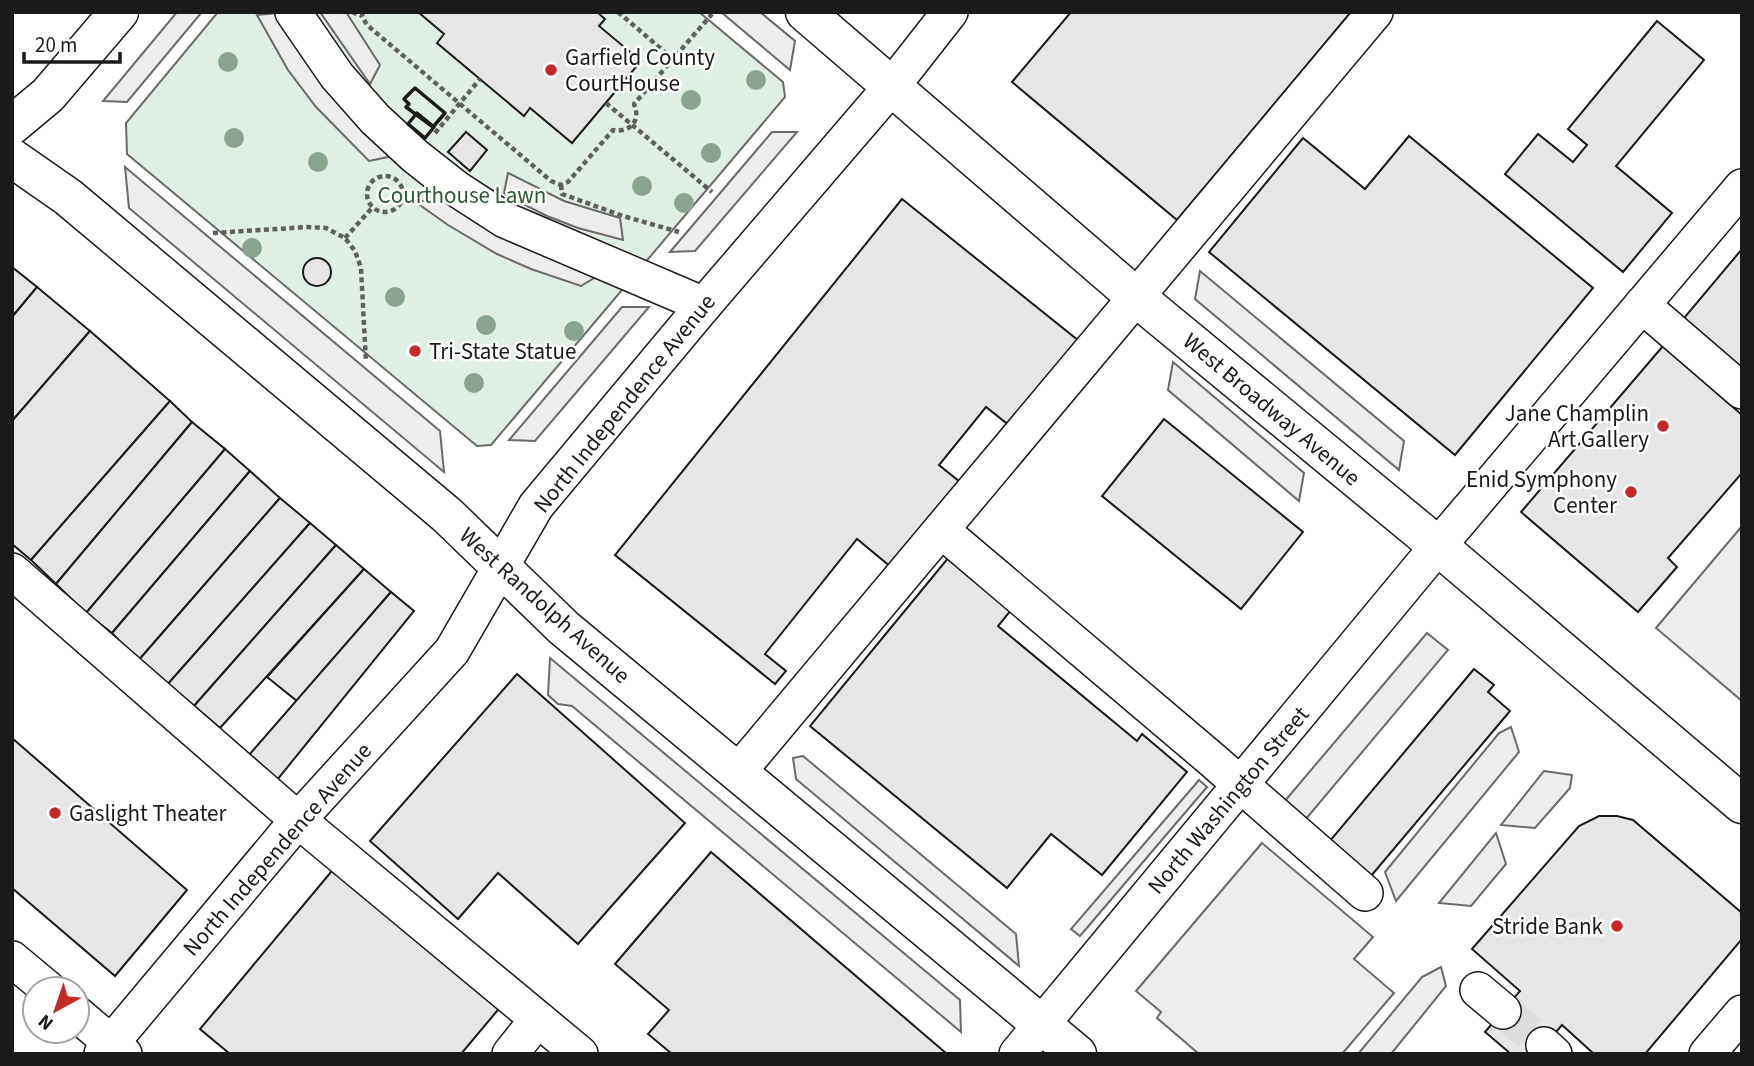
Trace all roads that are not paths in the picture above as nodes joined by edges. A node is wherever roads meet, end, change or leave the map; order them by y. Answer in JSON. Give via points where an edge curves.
{"nodes":[{"id":1,"x":119,"y":12,"type":"edge"},
{"id":2,"x":293,"y":12,"type":"edge"},
{"id":3,"x":805,"y":12,"type":"edge"},
{"id":4,"x":950,"y":12,"type":"edge"},
{"id":5,"x":1375,"y":12,"type":"edge"},
{"id":6,"x":892,"y":86,"type":"junction"},
{"id":7,"x":12,"y":125,"type":"edge"},
{"id":8,"x":12,"y":158,"type":"edge"},
{"id":9,"x":1742,"y":187,"type":"edge"},
{"id":10,"x":1136,"y":297,"type":"junction"},
{"id":11,"x":704,"y":305,"type":"junction"},
{"id":12,"x":1642,"y":305,"type":"junction"},
{"id":13,"x":1742,"y":391,"type":"edge"},
{"id":14,"x":941,"y":530,"type":"junction"},
{"id":15,"x":1438,"y":546,"type":"junction"},
{"id":16,"x":501,"y":568,"type":"junction"},
{"id":17,"x":12,"y":571,"type":"edge"},
{"id":18,"x":738,"y":772,"type":"junction"},
{"id":19,"x":1241,"y":785,"type":"junction"},
{"id":20,"x":1742,"y":804,"type":"edge"},
{"id":21,"x":298,"y":820,"type":"junction"},
{"id":22,"x":1365,"y":893,"type":"dead end"},
{"id":23,"x":12,"y":959,"type":"edge"},
{"id":24,"x":31,"y":975,"type":"edge"},
{"id":25,"x":1742,"y":1013,"type":"edge"},
{"id":26,"x":538,"y":1019,"type":"junction"},
{"id":27,"x":1041,"y":1025,"type":"junction"},
{"id":28,"x":91,"y":1028,"type":"edge"},
{"id":29,"x":113,"y":1050,"type":"edge"},
{"id":30,"x":510,"y":1054,"type":"edge"},
{"id":31,"x":580,"y":1054,"type":"edge"},
{"id":32,"x":1017,"y":1054,"type":"edge"},
{"id":33,"x":1077,"y":1054,"type":"edge"},
{"id":34,"x":1706,"y":1054,"type":"edge"}],
"edges":[{"from":1,"to":7,"type":"main road","via":[[48,95]]},
{"from":2,"to":11,"type":"street","via":[[337,76],[375,119],[457,189],[505,220]]},
{"from":3,"to":6,"type":"main road","name":"West Broadway Avenue"},
{"from":4,"to":6,"type":"street","name":"North Independence Avenue"},
{"from":5,"to":10,"type":"street"},
{"from":6,"to":10,"type":"main road","name":"West Broadway Avenue"},
{"from":6,"to":11,"type":"street","name":"North Independence Avenue"},
{"from":8,"to":16,"type":"main road","name":"West Randolph Avenue","via":[[68,197],[447,515]]},
{"from":9,"to":12,"type":"street","name":"North Washington Street"},
{"from":10,"to":14,"type":"street"},
{"from":10,"to":15,"type":"main road","name":"West Broadway Avenue"},
{"from":11,"to":16,"type":"street","name":"North Independence Avenue","via":[[536,506]]},
{"from":12,"to":13,"type":"street"},
{"from":12,"to":15,"type":"street","name":"North Washington Street"},
{"from":14,"to":18,"type":"street"},
{"from":14,"to":19,"type":"street"},
{"from":15,"to":19,"type":"street","name":"North Washington Street"},
{"from":15,"to":20,"type":"main road","name":"West Broadway Avenue"},
{"from":16,"to":18,"type":"main road","name":"West Randolph Avenue","via":[[564,628]]},
{"from":16,"to":21,"type":"street","name":"North Independence Avenue","via":[[452,651]]},
{"from":17,"to":21,"type":"street"},
{"from":18,"to":27,"type":"main road","name":"West Randolph Avenue"},
{"from":19,"to":22,"type":"street"},
{"from":19,"to":27,"type":"street","name":"North Washington Street"},
{"from":21,"to":26,"type":"street"},
{"from":21,"to":29,"type":"street","name":"North Independence Avenue"},
{"from":23,"to":24,"type":"street"},
{"from":25,"to":34,"type":"street"},
{"from":26,"to":30,"type":"street"},
{"from":26,"to":31,"type":"street"},
{"from":27,"to":32,"type":"street","name":"North Washington Street"},
{"from":27,"to":33,"type":"main road","name":"West Randolph Avenue"},
{"from":28,"to":29,"type":"street"}]}
